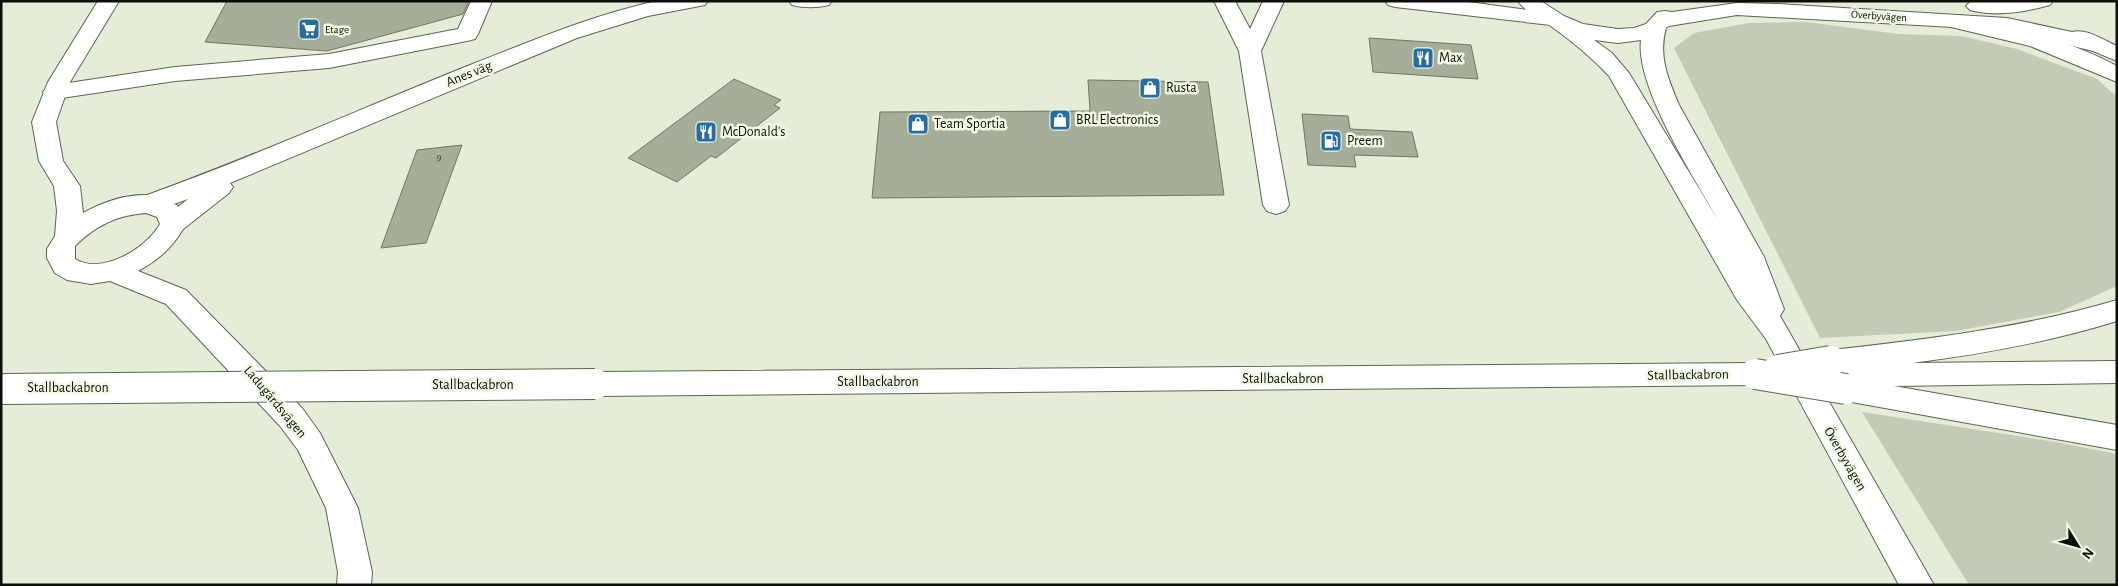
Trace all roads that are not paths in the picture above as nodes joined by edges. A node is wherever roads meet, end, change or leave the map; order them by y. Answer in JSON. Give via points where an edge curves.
{"nodes":[{"id":1,"x":109,"y":1,"type":"edge"},
{"id":2,"x":482,"y":1,"type":"edge"},
{"id":3,"x":799,"y":1,"type":"edge"},
{"id":4,"x":822,"y":1,"type":"edge"},
{"id":5,"x":1225,"y":1,"type":"edge"},
{"id":6,"x":1274,"y":1,"type":"edge"},
{"id":7,"x":1395,"y":1,"type":"edge"},
{"id":8,"x":1491,"y":1,"type":"edge"},
{"id":9,"x":1528,"y":1,"type":"edge"},
{"id":10,"x":1888,"y":1,"type":"edge"},
{"id":11,"x":2043,"y":1,"type":"edge"},
{"id":12,"x":2058,"y":1,"type":"edge"},
{"id":13,"x":689,"y":2,"type":"edge"},
{"id":14,"x":1662,"y":16,"type":"edge"},
{"id":15,"x":1954,"y":21,"type":"junction"},
{"id":16,"x":1556,"y":22,"type":"junction"},
{"id":17,"x":2094,"y":45,"type":"junction"},
{"id":18,"x":1250,"y":51,"type":"junction"},
{"id":19,"x":2117,"y":54,"type":"edge"},
{"id":20,"x":2117,"y":75,"type":"edge"},
{"id":21,"x":55,"y":92,"type":"junction"},
{"id":22,"x":262,"y":161,"type":"junction"},
{"id":23,"x":66,"y":186,"type":"junction"},
{"id":24,"x":137,"y":205,"type":"junction"},
{"id":25,"x":1276,"y":205,"type":"dead end"},
{"id":26,"x":168,"y":233,"type":"junction"},
{"id":27,"x":68,"y":237,"type":"junction"},
{"id":28,"x":111,"y":271,"type":"junction"},
{"id":29,"x":176,"y":297,"type":"junction"},
{"id":30,"x":2117,"y":310,"type":"edge"},
{"id":31,"x":1776,"y":332,"type":"junction"},
{"id":32,"x":2117,"y":372,"type":"edge"},
{"id":33,"x":1839,"y":375,"type":"junction"},
{"id":34,"x":1,"y":389,"type":"edge"},
{"id":35,"x":2117,"y":438,"type":"edge"},
{"id":36,"x":354,"y":585,"type":"edge"},
{"id":37,"x":1917,"y":585,"type":"edge"}],
"edges":[{"from":1,"to":21,"type":"main road"},
{"from":2,"to":21,"type":"main road","via":[[467,34],[394,50],[329,61],[175,74]]},
{"from":3,"to":4,"type":"main road"},
{"from":5,"to":6,"type":"main road","via":[[1249,6]]},
{"from":5,"to":18,"type":"main road"},
{"from":6,"to":18,"type":"main road"},
{"from":7,"to":16,"type":"main road","via":[[1504,12]]},
{"from":8,"to":16,"type":"main road","via":[[1518,7]]},
{"from":9,"to":16,"type":"main road","name":"Överbyvägen"},
{"from":10,"to":11,"type":"main road","name":"Överbyvägen","via":[[2016,6]]},
{"from":12,"to":17,"type":"main road","name":"Överbyvägen","via":[[2055,12],[2062,23]]},
{"from":13,"to":22,"type":"main road","name":"Anes väg","via":[[607,21],[556,39]]},
{"from":14,"to":15,"type":"main road","name":"Överbyvägen","via":[[1737,9]]},
{"from":14,"to":16,"type":"main road","name":"Överbyvägen","via":[[1640,33],[1620,35],[1596,34]]},
{"from":14,"to":31,"type":"main road","name":"Överbyvägen","via":[[1650,47],[1656,79],[1667,105],[1751,257],[1765,291]]},
{"from":15,"to":17,"type":"main road","name":"Överbyvägen","via":[[2035,29]]},
{"from":15,"to":20,"type":"main road","via":[[2030,38],[2066,50]]},
{"from":16,"to":31,"type":"main road","name":"Överbyvägen","via":[[1604,58],[1618,73],[1742,285]]},
{"from":17,"to":19,"type":"main road","name":"Överbyvägen"},
{"from":18,"to":25,"type":"main road"},
{"from":21,"to":23,"type":"main road","via":[[44,122],[51,161]]},
{"from":22,"to":24,"type":"main road","name":"Anes väg"},
{"from":22,"to":26,"type":"main road","name":"Anes väg","via":[[212,192]]},
{"from":23,"to":24,"type":"main road","via":[[90,198]]},
{"from":23,"to":27,"type":"main road","via":[[70,211]]},
{"from":24,"to":26,"type":"main road","via":[[168,211]]},
{"from":24,"to":27,"type":"main road","name":"Anes väg","via":[[92,219]]},
{"from":26,"to":28,"type":"main road","name":"Anes väg","via":[[133,263]]},
{"from":26,"to":29,"type":"main road","name":"Ladugårdsvägen","via":[[165,268]]},
{"from":27,"to":28,"type":"main road","via":[[60,257],[69,270]]},
{"from":28,"to":29,"type":"main road","name":"Ladugårdsvägen"},
{"from":29,"to":36,"type":"main road","name":"Ladugårdsvägen","via":[[291,417],[308,442],[342,508],[355,572]]},
{"from":30,"to":33,"type":"main road","via":[[2082,322]]},
{"from":31,"to":37,"type":"main road","name":"Överbyvägen"},
{"from":32,"to":33,"type":"main road"},
{"from":33,"to":34,"type":"main road","name":"Stallbackabron","bridge":true},
{"from":33,"to":35,"type":"main road"}]}
